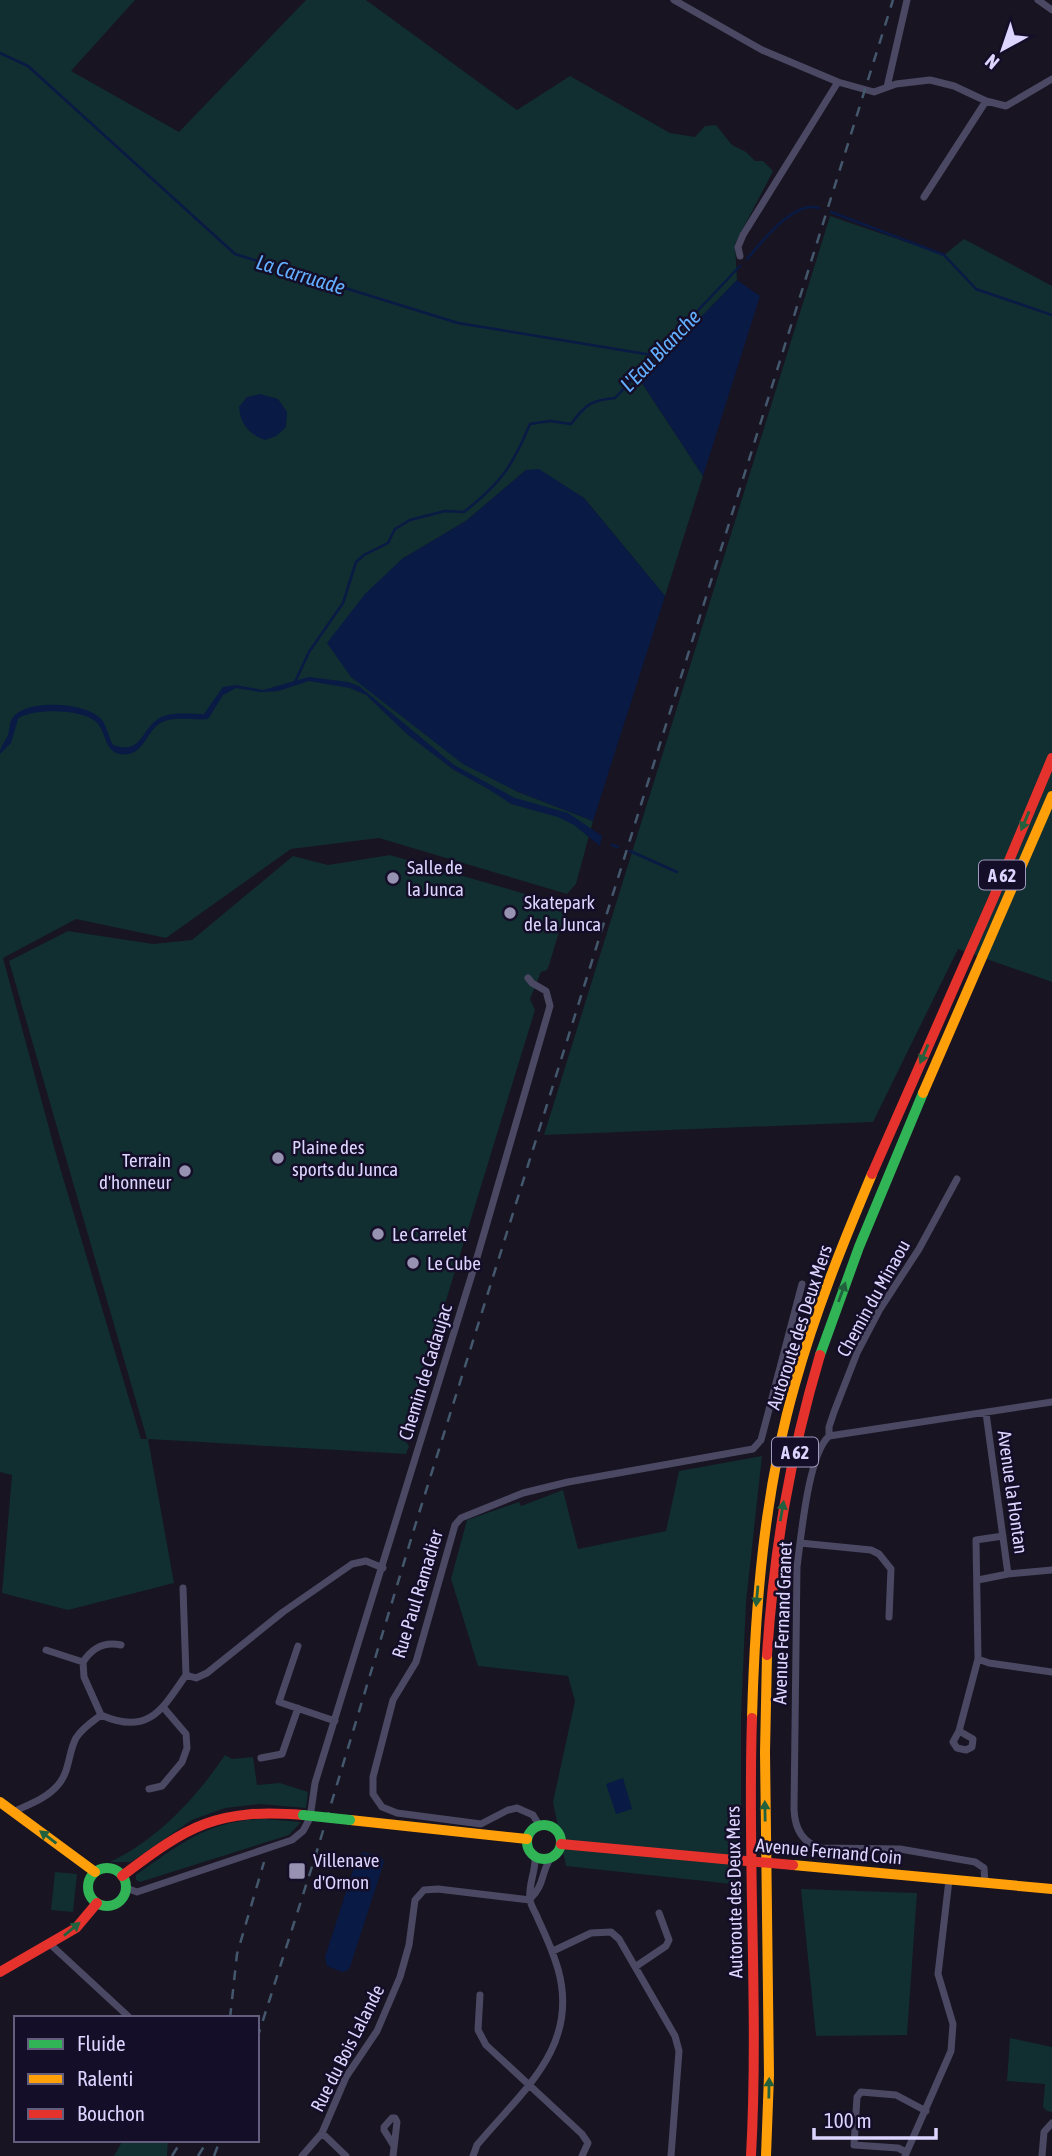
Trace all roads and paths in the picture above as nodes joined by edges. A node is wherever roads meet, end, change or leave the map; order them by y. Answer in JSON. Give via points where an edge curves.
{"nodes":[{"id":1,"x":674,"y":0,"type":"edge"},
{"id":2,"x":907,"y":0,"type":"edge"},
{"id":3,"x":1038,"y":0,"type":"edge"},
{"id":4,"x":1051,"y":11,"type":"edge"},
{"id":5,"x":1052,"y":79,"type":"edge"},
{"id":6,"x":838,"y":82,"type":"junction"},
{"id":7,"x":887,"y":87,"type":"junction"},
{"id":8,"x":986,"y":101,"type":"junction"},
{"id":9,"x":924,"y":197,"type":"dead end"},
{"id":10,"x":740,"y":256,"type":"dead end"},
{"id":11,"x":1052,"y":758,"type":"edge"},
{"id":12,"x":1052,"y":796,"type":"edge"},
{"id":13,"x":528,"y":978,"type":"dead end"},
{"id":14,"x":957,"y":1179,"type":"dead end"},
{"id":15,"x":802,"y":1284,"type":"dead end"},
{"id":16,"x":1052,"y":1402,"type":"edge"},
{"id":17,"x":986,"y":1413,"type":"junction"},
{"id":18,"x":829,"y":1436,"type":"junction"},
{"id":19,"x":1003,"y":1536,"type":"junction"},
{"id":20,"x":800,"y":1543,"type":"junction"},
{"id":21,"x":383,"y":1568,"type":"junction"},
{"id":22,"x":1052,"y":1570,"type":"edge"},
{"id":23,"x":1008,"y":1574,"type":"junction"},
{"id":24,"x":978,"y":1580,"type":"junction"},
{"id":25,"x":183,"y":1588,"type":"dead end"},
{"id":26,"x":889,"y":1617,"type":"dead end"},
{"id":27,"x":121,"y":1645,"type":"dead end"},
{"id":28,"x":299,"y":1646,"type":"dead end"},
{"id":29,"x":46,"y":1650,"type":"dead end"},
{"id":30,"x":978,"y":1659,"type":"junction"},
{"id":31,"x":83,"y":1662,"type":"junction"},
{"id":32,"x":1052,"y":1672,"type":"edge"},
{"id":33,"x":187,"y":1675,"type":"junction"},
{"id":34,"x":163,"y":1707,"type":"junction"},
{"id":35,"x":298,"y":1708,"type":"junction"},
{"id":36,"x":101,"y":1715,"type":"junction"},
{"id":37,"x":335,"y":1721,"type":"junction"},
{"id":38,"x":959,"y":1731,"type":"dead end"},
{"id":39,"x":261,"y":1758,"type":"dead end"},
{"id":40,"x":149,"y":1789,"type":"dead end"},
{"id":41,"x":0,"y":1802,"type":"edge"},
{"id":42,"x":15,"y":1811,"type":"junction"},
{"id":43,"x":539,"y":1825,"type":"junction"},
{"id":44,"x":527,"y":1839,"type":"junction"},
{"id":45,"x":562,"y":1844,"type":"junction"},
{"id":46,"x":535,"y":1857,"type":"junction"},
{"id":47,"x":550,"y":1859,"type":"junction"},
{"id":48,"x":96,"y":1872,"type":"junction"},
{"id":49,"x":122,"y":1876,"type":"junction"},
{"id":50,"x":949,"y":1880,"type":"junction"},
{"id":51,"x":985,"y":1882,"type":"junction"},
{"id":52,"x":126,"y":1888,"type":"junction"},
{"id":53,"x":1052,"y":1889,"type":"edge"},
{"id":54,"x":530,"y":1900,"type":"junction"},
{"id":55,"x":97,"y":1903,"type":"junction"},
{"id":56,"x":659,"y":1913,"type":"dead end"},
{"id":57,"x":50,"y":1944,"type":"junction"},
{"id":58,"x":553,"y":1951,"type":"junction"},
{"id":59,"x":635,"y":1967,"type":"junction"},
{"id":60,"x":0,"y":1972,"type":"edge"},
{"id":61,"x":481,"y":1995,"type":"dead end"},
{"id":62,"x":128,"y":2016,"type":"edge"},
{"id":63,"x":529,"y":2084,"type":"junction"},
{"id":64,"x":926,"y":2111,"type":"junction"},
{"id":65,"x":1052,"y":2123,"type":"edge"},
{"id":66,"x":322,"y":2133,"type":"junction"},
{"id":67,"x":394,"y":2146,"type":"dead end"},
{"id":68,"x":905,"y":2154,"type":"edge"},
{"id":69,"x":302,"y":2156,"type":"edge"},
{"id":70,"x":346,"y":2156,"type":"edge"},
{"id":71,"x":393,"y":2156,"type":"edge"},
{"id":72,"x":473,"y":2156,"type":"edge"},
{"id":73,"x":582,"y":2156,"type":"edge"},
{"id":74,"x":671,"y":2156,"type":"edge"},
{"id":75,"x":751,"y":2156,"type":"edge"},
{"id":76,"x":766,"y":2156,"type":"edge"},
{"id":77,"x":1042,"y":2156,"type":"edge"}],
"edges":[{"from":1,"to":6,"type":"street","via":[[762,50]]},
{"from":2,"to":7,"type":"street"},
{"from":3,"to":4,"type":"street"},
{"from":5,"to":8,"type":"street","via":[[1006,106]]},
{"from":6,"to":7,"type":"street","via":[[874,92]]},
{"from":6,"to":10,"type":"street","via":[[743,235]]},
{"from":7,"to":8,"type":"street","via":[[930,80]]},
{"from":8,"to":9,"type":"street"},
{"from":11,"to":75,"type":"main road","name":"Autoroute des Deux Mers","number":"A 62","one_way":true,"via":[[869,1182],[815,1324],[783,1432],[764,1533],[751,1671]]},
{"from":76,"to":12,"type":"main road","name":"Autoroute des Deux Mers","number":"A 62","one_way":true,"via":[[770,1989],[764,1755],[771,1604],[782,1511],[802,1419],[830,1325],[888,1173]]},
{"from":13,"to":21,"type":"street","name":"Chemin de Cadaujac","via":[[546,991],[550,1006]]},
{"from":14,"to":18,"type":"street","name":"Chemin du Minaou","via":[[857,1353]]},
{"from":15,"to":43,"type":"street","name":"Rue Paul Ramadier","via":[[761,1440],[753,1449],[523,1493],[461,1518],[455,1525],[418,1655],[393,1700],[373,1777],[373,1794],[382,1807],[397,1813],[479,1824],[517,1808],[533,1815]]},
{"from":16,"to":17,"type":"street"},
{"from":17,"to":18,"type":"street"},
{"from":17,"to":19,"type":"street","name":"Avenue la Hontan"},
{"from":18,"to":20,"type":"street","name":"Avenue Fernand Granet","via":[[814,1468]]},
{"from":19,"to":23,"type":"street","name":"Avenue la Hontan"},
{"from":19,"to":24,"type":"street","via":[[976,1540]]},
{"from":20,"to":26,"type":"street","via":[[878,1553],[891,1569]]},
{"from":20,"to":51,"type":"street","name":"Avenue Fernand Granet","via":[[794,1810],[799,1832],[821,1848],[900,1849],[975,1862],[984,1868]]},
{"from":21,"to":33,"type":"street","via":[[356,1562],[283,1612],[207,1673],[196,1678]]},
{"from":21,"to":37,"type":"street","name":"Chemin de Cadaujac"},
{"from":22,"to":23,"type":"street"},
{"from":23,"to":24,"type":"street"},
{"from":24,"to":30,"type":"street"},
{"from":25,"to":33,"type":"street"},
{"from":27,"to":31,"type":"street","via":[[106,1643]]},
{"from":28,"to":35,"type":"street","via":[[279,1702]]},
{"from":29,"to":31,"type":"street"},
{"from":30,"to":32,"type":"street"},
{"from":30,"to":38,"type":"street"},
{"from":31,"to":36,"type":"street","via":[[84,1677]]},
{"from":33,"to":34,"type":"street"},
{"from":34,"to":36,"type":"street","via":[[150,1718],[133,1723]]},
{"from":34,"to":40,"type":"street","via":[[186,1734],[187,1748],[182,1762],[162,1786]]},
{"from":35,"to":37,"type":"street"},
{"from":35,"to":39,"type":"street","via":[[282,1754]]},
{"from":36,"to":42,"type":"street","via":[[77,1737],[56,1787]]},
{"from":37,"to":52,"type":"street","name":"Chemin de Cadaujac","via":[[315,1783],[310,1818],[298,1836],[137,1892]]},
{"from":41,"to":42,"type":"main road"},
{"from":48,"to":42,"type":"main road","one_way":true},
{"from":43,"to":44,"type":"main road"},
{"from":43,"to":45,"type":"main road","via":[[556,1830]]},
{"from":44,"to":46,"type":"main road"},
{"from":44,"to":49,"type":"main road","bridge":true,"via":[[260,1811],[216,1818],[177,1837]]},
{"from":45,"to":47,"type":"main road"},
{"from":45,"to":50,"type":"main road","name":"Avenue Fernand Coin","bridge":true},
{"from":46,"to":47,"type":"main road"},
{"from":46,"to":54,"type":"street"},
{"from":47,"to":54,"type":"street","via":[[541,1889]]},
{"from":48,"to":49,"type":"main road","via":[[113,1869]]},
{"from":48,"to":55,"type":"main road","via":[[88,1888]]},
{"from":49,"to":52,"type":"main road"},
{"from":50,"to":51,"type":"main road","name":"Avenue Fernand Coin"},
{"from":50,"to":64,"type":"street","via":[[938,1975],[953,2024],[951,2051]]},
{"from":51,"to":53,"type":"main road","name":"Avenue Fernand Coin"},
{"from":52,"to":55,"type":"main road","via":[[116,1904]]},
{"from":54,"to":58,"type":"street"},
{"from":54,"to":66,"type":"street","name":"Rue du Bois Lalande","via":[[438,1889],[424,1890],[415,1900],[400,1977],[377,2031],[346,2077]]},
{"from":57,"to":55,"type":"main road","one_way":true,"via":[[76,1928]]},
{"from":56,"to":59,"type":"street","via":[[669,1940]]},
{"from":57,"to":60,"type":"main road"},
{"from":57,"to":62,"type":"street"},
{"from":58,"to":59,"type":"street","via":[[591,1933],[611,1932]]},
{"from":58,"to":63,"type":"street","via":[[563,2002],[561,2022],[556,2043]]},
{"from":59,"to":74,"type":"street","via":[[679,2051]]},
{"from":61,"to":63,"type":"street","via":[[478,2030],[486,2045]]},
{"from":63,"to":72,"type":"street","via":[[477,2144]]},
{"from":63,"to":73,"type":"street","via":[[582,2134],[588,2143]]},
{"from":64,"to":68,"type":"street"},
{"from":64,"to":68,"type":"street","via":[[896,2095],[861,2092],[858,2096],[854,2145],[898,2148]]},
{"from":65,"to":77,"type":"street","via":[[1044,2132]]},
{"from":66,"to":69,"type":"street","name":"Rue du Bois Lalande"},
{"from":66,"to":70,"type":"street"},
{"from":67,"to":71,"type":"street"}]}
